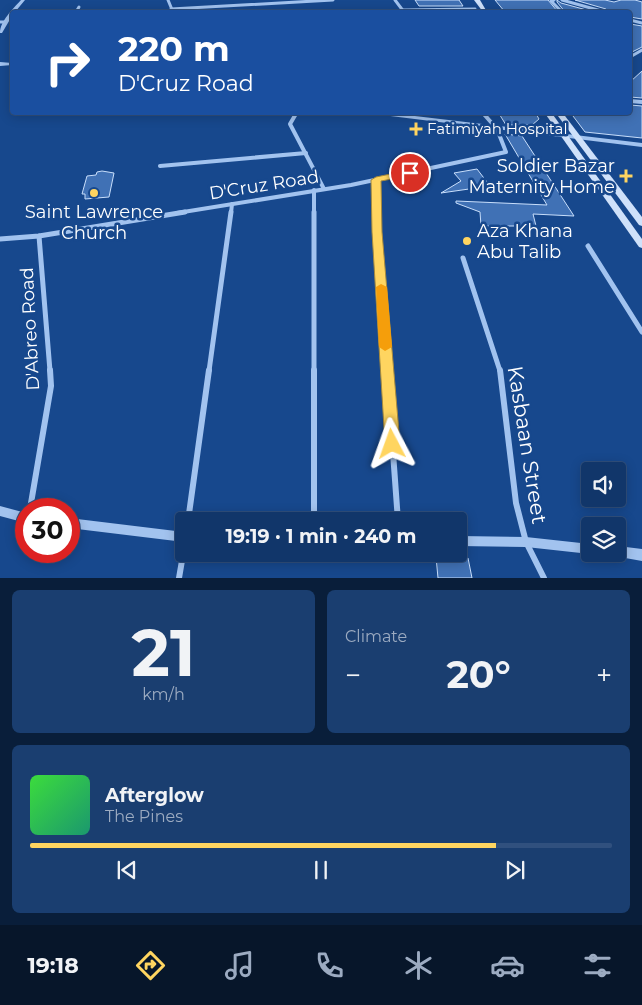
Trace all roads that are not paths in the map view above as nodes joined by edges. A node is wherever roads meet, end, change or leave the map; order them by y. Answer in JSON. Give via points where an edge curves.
{"nodes":[{"id":1,"x":234,"y":0,"type":"edge"},
{"id":2,"x":333,"y":0,"type":"edge"},
{"id":3,"x":394,"y":0,"type":"edge"},
{"id":4,"x":554,"y":0,"type":"edge"},
{"id":5,"x":562,"y":0,"type":"edge"},
{"id":6,"x":305,"y":1,"type":"edge"},
{"id":7,"x":237,"y":6,"type":"junction"},
{"id":8,"x":79,"y":7,"type":"dead end"},
{"id":9,"x":77,"y":10,"type":"edge"},
{"id":10,"x":185,"y":10,"type":"edge"},
{"id":11,"x":403,"y":10,"type":"edge"},
{"id":12,"x":560,"y":10,"type":"edge"},
{"id":13,"x":598,"y":10,"type":"edge"},
{"id":14,"x":3,"y":22,"type":"edge"},
{"id":15,"x":0,"y":32,"type":"edge"},
{"id":16,"x":295,"y":115,"type":"edge"},
{"id":17,"x":385,"y":115,"type":"edge"},
{"id":18,"x":485,"y":115,"type":"edge"},
{"id":19,"x":550,"y":115,"type":"edge"},
{"id":20,"x":560,"y":115,"type":"edge"},
{"id":21,"x":497,"y":129,"type":"junction"},
{"id":22,"x":566,"y":138,"type":"junction"},
{"id":23,"x":579,"y":139,"type":"junction"},
{"id":24,"x":642,"y":146,"type":"edge"},
{"id":25,"x":306,"y":153,"type":"junction"},
{"id":26,"x":160,"y":166,"type":"dead end"},
{"id":27,"x":376,"y":180,"type":"junction"},
{"id":28,"x":324,"y":189,"type":"junction"},
{"id":29,"x":314,"y":190,"type":"junction"},
{"id":30,"x":232,"y":204,"type":"junction"},
{"id":31,"x":642,"y":223,"type":"edge"},
{"id":32,"x":39,"y":236,"type":"junction"},
{"id":33,"x":0,"y":239,"type":"edge"},
{"id":34,"x":642,"y":245,"type":"edge"},
{"id":35,"x":588,"y":246,"type":"dead end"},
{"id":36,"x":463,"y":258,"type":"dead end"},
{"id":37,"x":642,"y":332,"type":"edge"},
{"id":38,"x":32,"y":498,"type":"edge"},
{"id":39,"x":0,"y":511,"type":"edge"},
{"id":40,"x":189,"y":512,"type":"edge"},
{"id":41,"x":314,"y":512,"type":"edge"},
{"id":42,"x":397,"y":512,"type":"edge"},
{"id":43,"x":15,"y":515,"type":"edge"},
{"id":44,"x":80,"y":525,"type":"edge"},
{"id":45,"x":175,"y":536,"type":"edge"},
{"id":46,"x":467,"y":541,"type":"edge"},
{"id":47,"x":526,"y":542,"type":"junction"},
{"id":48,"x":581,"y":548,"type":"edge"},
{"id":49,"x":626,"y":553,"type":"edge"},
{"id":50,"x":642,"y":555,"type":"edge"},
{"id":51,"x":182,"y":562,"type":"edge"},
{"id":52,"x":179,"y":578,"type":"edge"},
{"id":53,"x":544,"y":578,"type":"edge"}],
"edges":[{"from":1,"to":7,"type":"street"},
{"from":2,"to":6,"type":"street"},
{"from":3,"to":11,"type":"street"},
{"from":4,"to":12,"type":"street","via":[[550,2]]},
{"from":5,"to":13,"type":"street"},
{"from":6,"to":7,"type":"street"},
{"from":7,"to":10,"type":"street"},
{"from":8,"to":9,"type":"street"},
{"from":14,"to":15,"type":"street"},
{"from":16,"to":25,"type":"street","via":[[290,124]]},
{"from":17,"to":21,"type":"street"},
{"from":18,"to":21,"type":"street"},
{"from":19,"to":22,"type":"main road"},
{"from":20,"to":23,"type":"main road"},
{"from":21,"to":22,"type":"street"},
{"from":21,"to":27,"type":"street","name":"D'Cruz Road","via":[[506,152]]},
{"from":22,"to":23,"type":"street"},
{"from":22,"to":34,"type":"main road"},
{"from":23,"to":24,"type":"street"},
{"from":23,"to":31,"type":"main road"},
{"from":25,"to":26,"type":"street"},
{"from":25,"to":28,"type":"street"},
{"from":27,"to":28,"type":"street","name":"D'Cruz Road"},
{"from":27,"to":42,"type":"street"},
{"from":28,"to":29,"type":"street","name":"D'Cruz Road"},
{"from":29,"to":30,"type":"street","name":"D'Cruz Road"},
{"from":29,"to":41,"type":"street"},
{"from":30,"to":32,"type":"street","name":"D'Cruz Road"},
{"from":30,"to":40,"type":"street"},
{"from":32,"to":33,"type":"street","name":"D'Cruz Road"},
{"from":32,"to":38,"type":"street","name":"D'Abreo Road","via":[[51,386]]},
{"from":35,"to":37,"type":"street"},
{"from":36,"to":47,"type":"street","name":"Kasbaan Street","via":[[502,376],[516,503]]},
{"from":39,"to":43,"type":"street"},
{"from":44,"to":45,"type":"street"},
{"from":46,"to":47,"type":"street"},
{"from":47,"to":48,"type":"street"},
{"from":47,"to":53,"type":"street","name":"Kasbaan Street"},
{"from":49,"to":50,"type":"street"},
{"from":51,"to":52,"type":"street"}]}
